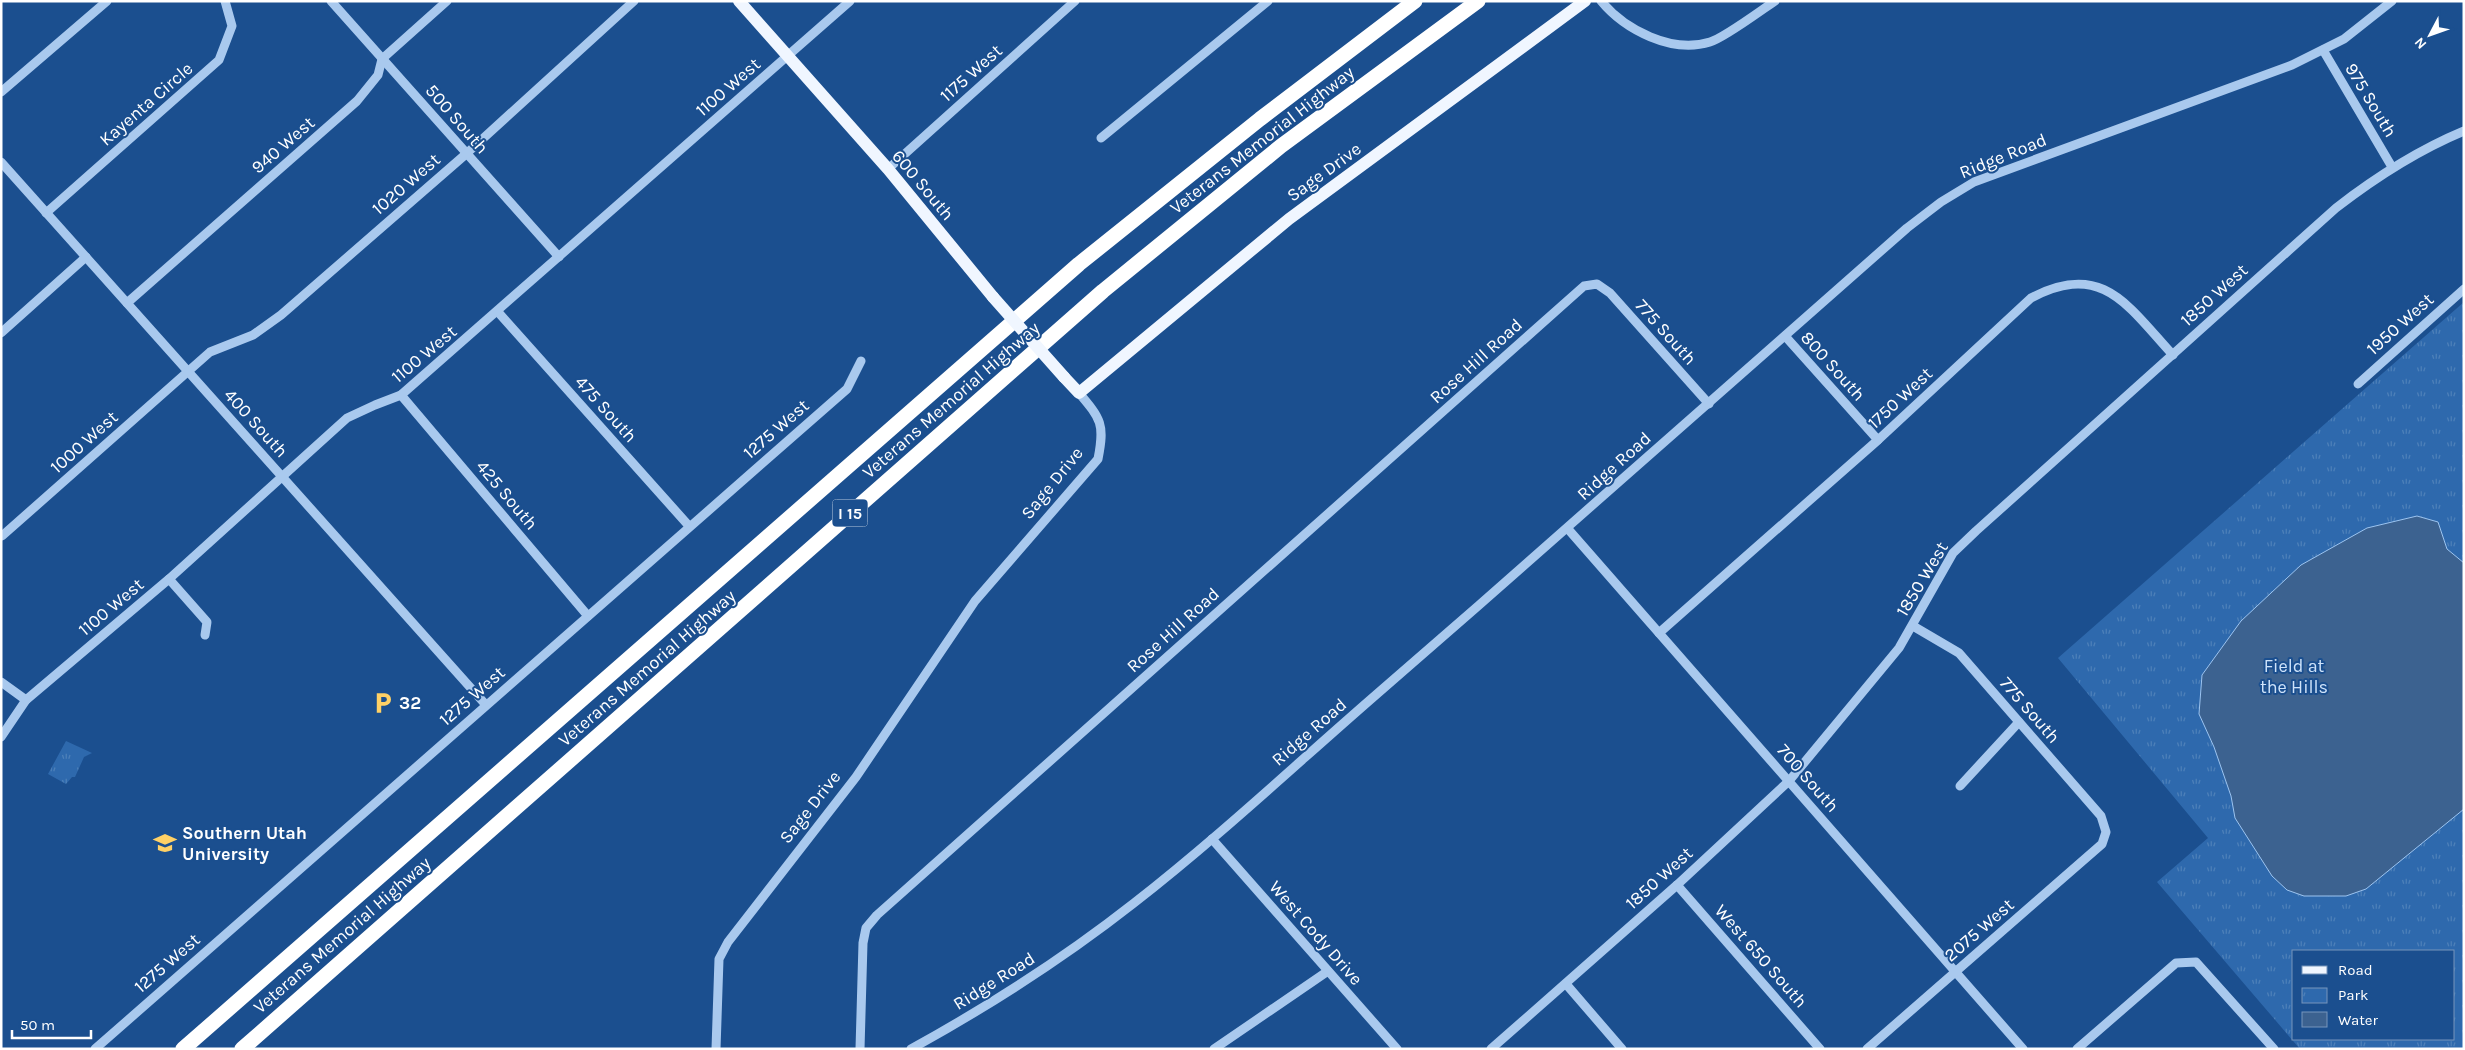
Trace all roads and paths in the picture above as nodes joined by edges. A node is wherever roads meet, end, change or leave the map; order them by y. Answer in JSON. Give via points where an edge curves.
{"nodes":[{"id":1,"x":106,"y":1,"type":"edge"},
{"id":2,"x":225,"y":1,"type":"edge"},
{"id":3,"x":331,"y":1,"type":"edge"},
{"id":4,"x":447,"y":1,"type":"edge"},
{"id":5,"x":634,"y":1,"type":"edge"},
{"id":6,"x":739,"y":1,"type":"edge"},
{"id":7,"x":850,"y":1,"type":"edge"},
{"id":8,"x":1076,"y":1,"type":"edge"},
{"id":9,"x":1268,"y":1,"type":"edge"},
{"id":10,"x":1415,"y":1,"type":"edge"},
{"id":11,"x":1478,"y":1,"type":"edge"},
{"id":12,"x":1585,"y":1,"type":"edge"},
{"id":13,"x":1601,"y":1,"type":"edge"},
{"id":14,"x":1775,"y":1,"type":"edge"},
{"id":15,"x":2392,"y":1,"type":"edge"},
{"id":16,"x":2323,"y":50,"type":"junction"},
{"id":17,"x":787,"y":57,"type":"junction"},
{"id":18,"x":382,"y":59,"type":"junction"},
{"id":19,"x":1,"y":92,"type":"edge"},
{"id":20,"x":2464,"y":131,"type":"edge"},
{"id":21,"x":1101,"y":138,"type":"dead end"},
{"id":22,"x":466,"y":154,"type":"junction"},
{"id":23,"x":1,"y":162,"type":"edge"},
{"id":24,"x":2392,"y":167,"type":"junction"},
{"id":25,"x":888,"y":169,"type":"junction"},
{"id":26,"x":46,"y":213,"type":"junction"},
{"id":27,"x":559,"y":257,"type":"junction"},
{"id":28,"x":86,"y":258,"type":"junction"},
{"id":29,"x":1597,"y":284,"type":"joint"},
{"id":30,"x":2464,"y":289,"type":"edge"},
{"id":31,"x":127,"y":303,"type":"junction"},
{"id":32,"x":498,"y":312,"type":"junction"},
{"id":33,"x":1,"y":333,"type":"edge"},
{"id":34,"x":1785,"y":336,"type":"junction"},
{"id":35,"x":2172,"y":354,"type":"junction"},
{"id":36,"x":861,"y":361,"type":"dead end"},
{"id":37,"x":187,"y":372,"type":"junction"},
{"id":38,"x":2358,"y":384,"type":"dead end"},
{"id":39,"x":1079,"y":392,"type":"junction"},
{"id":40,"x":402,"y":395,"type":"junction"},
{"id":41,"x":1709,"y":404,"type":"junction"},
{"id":42,"x":1878,"y":440,"type":"junction"},
{"id":43,"x":283,"y":478,"type":"junction"},
{"id":44,"x":689,"y":526,"type":"junction"},
{"id":45,"x":1568,"y":529,"type":"junction"},
{"id":46,"x":2,"y":536,"type":"edge"},
{"id":47,"x":169,"y":579,"type":"junction"},
{"id":48,"x":588,"y":616,"type":"junction"},
{"id":49,"x":1913,"y":626,"type":"junction"},
{"id":50,"x":1659,"y":633,"type":"junction"},
{"id":51,"x":205,"y":635,"type":"dead end"},
{"id":52,"x":1,"y":682,"type":"edge"},
{"id":53,"x":26,"y":700,"type":"junction"},
{"id":54,"x":486,"y":705,"type":"junction"},
{"id":55,"x":2019,"y":722,"type":"junction"},
{"id":56,"x":1,"y":737,"type":"edge"},
{"id":57,"x":1789,"y":781,"type":"junction"},
{"id":58,"x":1960,"y":786,"type":"dead end"},
{"id":59,"x":2106,"y":832,"type":"joint"},
{"id":60,"x":1212,"y":838,"type":"junction"},
{"id":61,"x":1677,"y":885,"type":"junction"},
{"id":62,"x":1328,"y":971,"type":"junction"},
{"id":63,"x":1956,"y":971,"type":"junction"},
{"id":64,"x":1566,"y":984,"type":"junction"},
{"id":65,"x":94,"y":1049,"type":"edge"},
{"id":66,"x":183,"y":1049,"type":"edge"},
{"id":67,"x":242,"y":1049,"type":"edge"},
{"id":68,"x":716,"y":1049,"type":"edge"},
{"id":69,"x":860,"y":1049,"type":"edge"},
{"id":70,"x":911,"y":1049,"type":"edge"},
{"id":71,"x":1214,"y":1049,"type":"edge"},
{"id":72,"x":1397,"y":1049,"type":"edge"},
{"id":73,"x":1491,"y":1049,"type":"edge"},
{"id":74,"x":1622,"y":1049,"type":"edge"},
{"id":75,"x":1820,"y":1049,"type":"edge"},
{"id":76,"x":1867,"y":1049,"type":"edge"},
{"id":77,"x":2023,"y":1049,"type":"edge"},
{"id":78,"x":2077,"y":1049,"type":"edge"},
{"id":79,"x":2274,"y":1049,"type":"edge"}],
"edges":[{"from":1,"to":19,"type":"street"},
{"from":2,"to":26,"type":"street","name":"Kayenta Circle","via":[[232,26],[219,60]]},
{"from":3,"to":18,"type":"street","name":"500 South"},
{"from":4,"to":18,"type":"street","name":"940 West"},
{"from":5,"to":22,"type":"street","name":"1020 West"},
{"from":6,"to":17,"type":"main road","name":"600 South"},
{"from":7,"to":17,"type":"street","name":"1100 West"},
{"from":8,"to":25,"type":"street","name":"1175 West"},
{"from":9,"to":21,"type":"street"},
{"from":10,"to":66,"type":"highway","name":"Veterans Memorial Highway","number":"I 15","via":[[1078,264]]},
{"from":11,"to":67,"type":"highway","name":"Veterans Memorial Highway","number":"I 15","via":[[1281,146],[1103,291]]},
{"from":12,"to":39,"type":"main road","name":"Sage Drive","via":[[1289,220]]},
{"from":13,"to":14,"type":"street","via":[[1614,16],[1639,33],[1678,45],[1710,42]]},
{"from":15,"to":16,"type":"street","name":"Ridge Road","via":[[2367,23]]},
{"from":16,"to":24,"type":"street","name":"975 South"},
{"from":16,"to":34,"type":"street","name":"Ridge Road","via":[[2283,68],[1974,182],[1907,228]]},
{"from":17,"to":25,"type":"main road","name":"600 South"},
{"from":17,"to":27,"type":"street","name":"1100 West"},
{"from":18,"to":22,"type":"street","name":"500 South"},
{"from":18,"to":31,"type":"street","name":"940 West","via":[[378,75],[357,101]]},
{"from":20,"to":24,"type":"street","name":"1850 West"},
{"from":22,"to":27,"type":"street","name":"500 South"},
{"from":22,"to":37,"type":"street","name":"1020 West","via":[[280,315],[253,335],[210,352]]},
{"from":23,"to":26,"type":"street","name":"400 South"},
{"from":24,"to":35,"type":"street","name":"1850 West","via":[[2336,208]]},
{"from":25,"to":39,"type":"main road","name":"600 South","bridge":true,"via":[[993,297]]},
{"from":26,"to":28,"type":"street","name":"400 South"},
{"from":27,"to":32,"type":"street","name":"1100 West"},
{"from":28,"to":31,"type":"street","name":"400 South"},
{"from":28,"to":33,"type":"street"},
{"from":29,"to":41,"type":"street","name":"775 South","via":[[1610,293]]},
{"from":29,"to":69,"type":"street","name":"Rose Hill Road","via":[[1584,286],[877,915],[866,928],[863,942]]},
{"from":30,"to":38,"type":"street","name":"1950 West"},
{"from":31,"to":37,"type":"street","name":"400 South"},
{"from":32,"to":40,"type":"street","name":"1100 West"},
{"from":32,"to":44,"type":"street","name":"475 South"},
{"from":34,"to":41,"type":"street","name":"Ridge Road"},
{"from":34,"to":42,"type":"street","name":"800 South"},
{"from":35,"to":42,"type":"street","name":"1750 West","via":[[2113,294],[2094,285],[2072,283],[2051,287],[2031,298]]},
{"from":35,"to":49,"type":"street","name":"1850 West","via":[[1953,553]]},
{"from":36,"to":44,"type":"street","name":"1275 West","via":[[847,389]]},
{"from":37,"to":43,"type":"street","name":"400 South"},
{"from":37,"to":46,"type":"street","name":"1000 West"},
{"from":39,"to":68,"type":"street","name":"Sage Drive","via":[[1098,416],[1102,436],[1098,459],[975,601],[856,777],[728,942],[719,959]]},
{"from":40,"to":43,"type":"street","name":"1100 West","via":[[347,418]]},
{"from":40,"to":48,"type":"street","name":"425 South"},
{"from":41,"to":45,"type":"street","name":"Ridge Road"},
{"from":42,"to":50,"type":"street","name":"1750 West"},
{"from":43,"to":47,"type":"street","name":"1100 West"},
{"from":43,"to":54,"type":"street","name":"400 South"},
{"from":44,"to":48,"type":"street","name":"1275 West"},
{"from":45,"to":50,"type":"street","name":"700 South"},
{"from":45,"to":60,"type":"street","name":"Ridge Road"},
{"from":47,"to":51,"type":"street","via":[[207,622]]},
{"from":47,"to":53,"type":"street","name":"1100 West"},
{"from":48,"to":54,"type":"street","name":"1275 West"},
{"from":49,"to":55,"type":"street","name":"775 South","via":[[1959,653]]},
{"from":49,"to":57,"type":"street","name":"1850 West","via":[[1899,648]]},
{"from":50,"to":57,"type":"street","name":"700 South"},
{"from":52,"to":53,"type":"street"},
{"from":53,"to":56,"type":"street","name":"1100 West"},
{"from":54,"to":65,"type":"street","name":"1275 West"},
{"from":55,"to":58,"type":"street"},
{"from":55,"to":59,"type":"street","name":"775 South","via":[[2101,816]]},
{"from":57,"to":61,"type":"street","name":"1850 West"},
{"from":57,"to":63,"type":"street","name":"700 South"},
{"from":59,"to":63,"type":"street","name":"2075 West","via":[[2102,844]]},
{"from":60,"to":62,"type":"street","name":"West Cody Drive"},
{"from":60,"to":70,"type":"street","name":"Ridge Road","via":[[1134,903],[1059,959],[969,1018]]},
{"from":61,"to":64,"type":"street","name":"1850 West"},
{"from":61,"to":75,"type":"street","name":"West 650 South"},
{"from":62,"to":71,"type":"street"},
{"from":62,"to":72,"type":"street","name":"West Cody Drive"},
{"from":63,"to":76,"type":"street","name":"2075 West"},
{"from":63,"to":77,"type":"street","name":"700 South"},
{"from":64,"to":73,"type":"street","name":"1850 West"},
{"from":64,"to":74,"type":"street"},
{"from":78,"to":79,"type":"street","via":[[2176,964],[2196,962]]}]}
